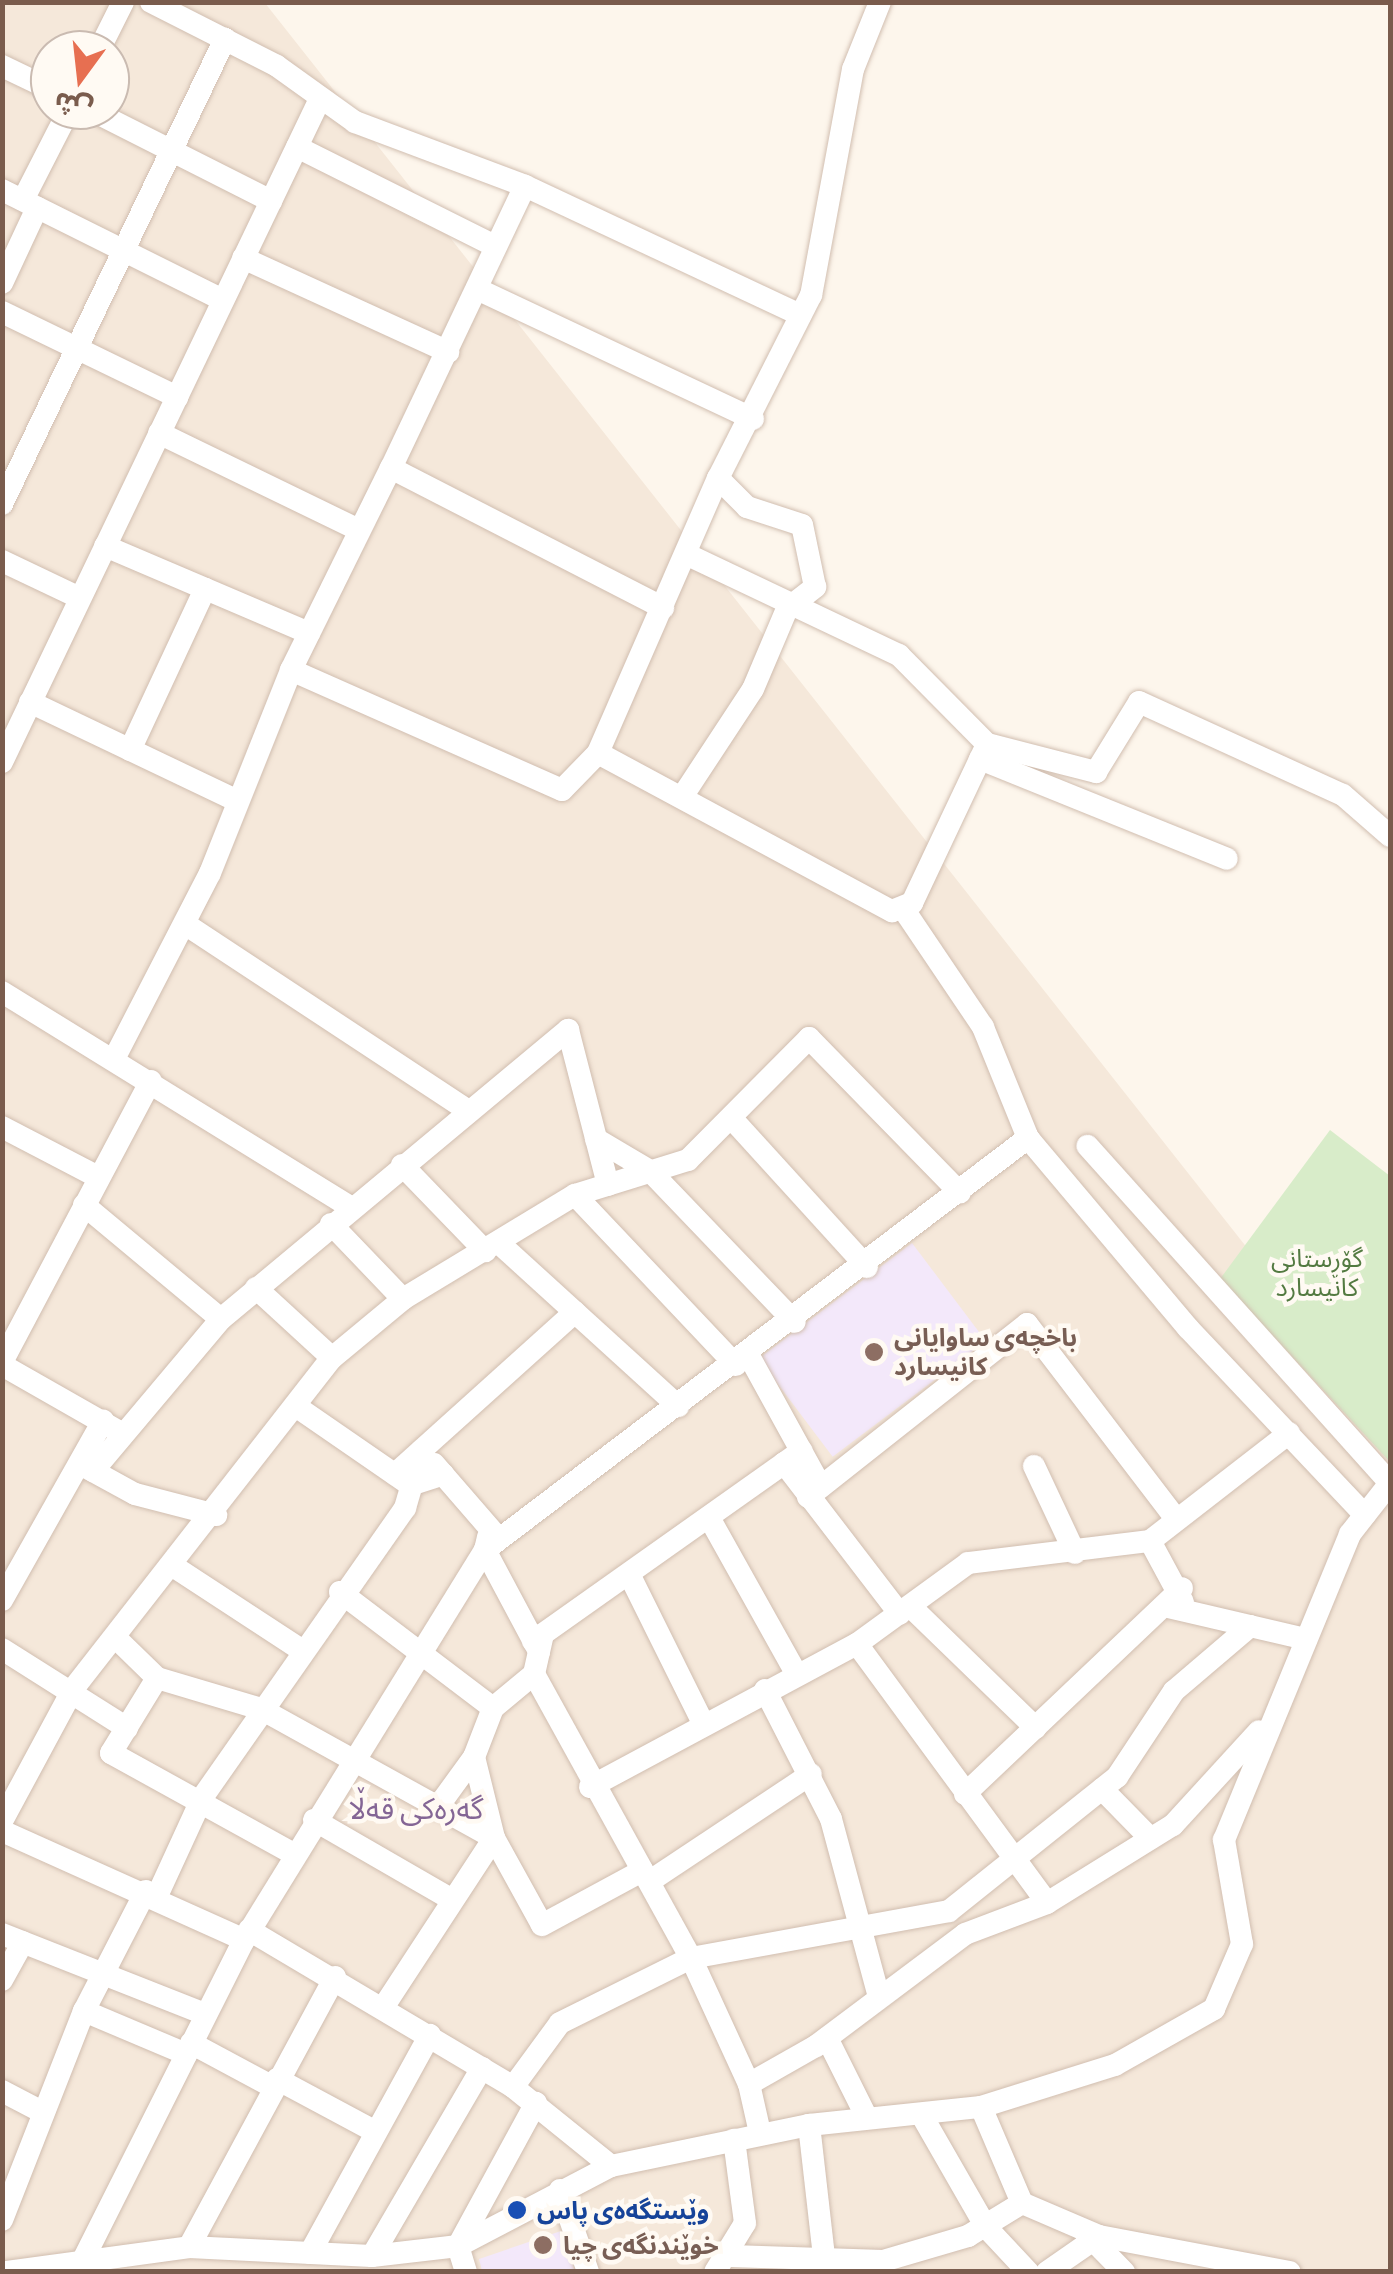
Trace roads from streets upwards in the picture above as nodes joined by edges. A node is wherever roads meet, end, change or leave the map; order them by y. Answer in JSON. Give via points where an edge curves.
{"nodes":[{"id":1,"x":123,"y":2,"type":"edge"},
{"id":2,"x":151,"y":2,"type":"edge"},
{"id":3,"x":880,"y":2,"type":"edge"},
{"id":4,"x":109,"y":30,"type":"edge"},
{"id":5,"x":225,"y":39,"type":"junction"},
{"id":6,"x":2,"y":66,"type":"edge"},
{"id":7,"x":30,"y":80,"type":"edge"},
{"id":8,"x":320,"y":99,"type":"junction"},
{"id":9,"x":130,"y":129,"type":"edge"},
{"id":10,"x":58,"y":130,"type":"edge"},
{"id":11,"x":297,"y":147,"type":"junction"},
{"id":12,"x":168,"y":148,"type":"junction"},
{"id":13,"x":526,"y":186,"type":"junction"},
{"id":14,"x":21,"y":199,"type":"edge"},
{"id":15,"x":271,"y":201,"type":"junction"},
{"id":16,"x":494,"y":246,"type":"junction"},
{"id":17,"x":120,"y":249,"type":"junction"},
{"id":18,"x":244,"y":258,"type":"junction"},
{"id":19,"x":2,"y":284,"type":"edge"},
{"id":20,"x":477,"y":289,"type":"junction"},
{"id":21,"x":224,"y":300,"type":"junction"},
{"id":22,"x":2,"y":312,"type":"edge"},
{"id":23,"x":800,"y":315,"type":"junction"},
{"id":24,"x":75,"y":347,"type":"junction"},
{"id":25,"x":448,"y":352,"type":"junction"},
{"id":26,"x":177,"y":397,"type":"junction"},
{"id":27,"x":753,"y":418,"type":"junction"},
{"id":28,"x":159,"y":433,"type":"junction"},
{"id":29,"x":391,"y":468,"type":"junction"},
{"id":30,"x":718,"y":478,"type":"junction"},
{"id":31,"x":2,"y":504,"type":"edge"},
{"id":32,"x":360,"y":530,"type":"junction"},
{"id":33,"x":105,"y":546,"type":"junction"},
{"id":34,"x":686,"y":554,"type":"junction"},
{"id":35,"x":2,"y":560,"type":"edge"},
{"id":36,"x":205,"y":589,"type":"junction"},
{"id":37,"x":80,"y":598,"type":"junction"},
{"id":38,"x":796,"y":603,"type":"junction"},
{"id":39,"x":663,"y":608,"type":"junction"},
{"id":40,"x":308,"y":634,"type":"junction"},
{"id":41,"x":291,"y":670,"type":"junction"},
{"id":42,"x":30,"y":702,"type":"junction"},
{"id":43,"x":6,"y":748,"type":"edge"},
{"id":44,"x":130,"y":750,"type":"junction"},
{"id":45,"x":983,"y":752,"type":"junction"},
{"id":46,"x":598,"y":754,"type":"junction"},
{"id":47,"x":682,"y":797,"type":"junction"},
{"id":48,"x":238,"y":802,"type":"junction"},
{"id":49,"x":1390,"y":836,"type":"edge"},
{"id":50,"x":1227,"y":858,"type":"dead end"},
{"id":51,"x":904,"y":910,"type":"junction"},
{"id":52,"x":186,"y":924,"type":"junction"},
{"id":53,"x":2,"y":992,"type":"edge"},
{"id":54,"x":114,"y":1059,"type":"junction"},
{"id":55,"x":152,"y":1081,"type":"junction"},
{"id":56,"x":469,"y":1110,"type":"junction"},
{"id":57,"x":734,"y":1122,"type":"junction"},
{"id":58,"x":2,"y":1127,"type":"edge"},
{"id":59,"x":1028,"y":1138,"type":"junction"},
{"id":60,"x":596,"y":1139,"type":"junction"},
{"id":61,"x":1088,"y":1146,"type":"dead end"},
{"id":62,"x":402,"y":1165,"type":"junction"},
{"id":63,"x":650,"y":1171,"type":"junction"},
{"id":64,"x":98,"y":1177,"type":"junction"},
{"id":65,"x":608,"y":1186,"type":"junction"},
{"id":66,"x":960,"y":1192,"type":"junction"},
{"id":67,"x":574,"y":1195,"type":"junction"},
{"id":68,"x":84,"y":1204,"type":"junction"},
{"id":69,"x":352,"y":1208,"type":"junction"},
{"id":70,"x":331,"y":1224,"type":"junction"},
{"id":71,"x":492,"y":1247,"type":"junction"},
{"id":72,"x":867,"y":1267,"type":"junction"},
{"id":73,"x":256,"y":1288,"type":"junction"},
{"id":74,"x":403,"y":1299,"type":"junction"},
{"id":75,"x":575,"y":1312,"type":"junction"},
{"id":76,"x":221,"y":1319,"type":"junction"},
{"id":77,"x":795,"y":1322,"type":"junction"},
{"id":78,"x":332,"y":1358,"type":"junction"},
{"id":79,"x":743,"y":1361,"type":"junction"},
{"id":80,"x":2,"y":1363,"type":"edge"},
{"id":81,"x":678,"y":1406,"type":"junction"},
{"id":82,"x":297,"y":1407,"type":"junction"},
{"id":83,"x":102,"y":1422,"type":"junction"},
{"id":84,"x":1290,"y":1433,"type":"junction"},
{"id":85,"x":123,"y":1434,"type":"junction"},
{"id":86,"x":422,"y":1450,"type":"junction"},
{"id":87,"x":792,"y":1457,"type":"junction"},
{"id":88,"x":1034,"y":1466,"type":"dead end"},
{"id":89,"x":96,"y":1467,"type":"junction"},
{"id":90,"x":443,"y":1474,"type":"junction"},
{"id":91,"x":402,"y":1480,"type":"junction"},
{"id":92,"x":814,"y":1492,"type":"junction"},
{"id":93,"x":216,"y":1515,"type":"junction"},
{"id":94,"x":1364,"y":1515,"type":"junction"},
{"id":95,"x":1174,"y":1516,"type":"junction"},
{"id":96,"x":711,"y":1522,"type":"junction"},
{"id":97,"x":491,"y":1539,"type":"junction"},
{"id":98,"x":1150,"y":1541,"type":"junction"},
{"id":99,"x":1075,"y":1553,"type":"junction"},
{"id":100,"x":176,"y":1568,"type":"junction"},
{"id":101,"x":630,"y":1576,"type":"junction"},
{"id":102,"x":340,"y":1592,"type":"junction"},
{"id":103,"x":2,"y":1600,"type":"edge"},
{"id":104,"x":1177,"y":1601,"type":"junction"},
{"id":105,"x":905,"y":1610,"type":"junction"},
{"id":106,"x":1250,"y":1626,"type":"junction"},
{"id":107,"x":1306,"y":1639,"type":"junction"},
{"id":108,"x":118,"y":1640,"type":"junction"},
{"id":109,"x":857,"y":1644,"type":"junction"},
{"id":110,"x":421,"y":1647,"type":"junction"},
{"id":111,"x":2,"y":1649,"type":"edge"},
{"id":112,"x":300,"y":1649,"type":"junction"},
{"id":113,"x":538,"y":1650,"type":"junction"},
{"id":114,"x":798,"y":1675,"type":"junction"},
{"id":115,"x":158,"y":1678,"type":"junction"},
{"id":116,"x":74,"y":1688,"type":"junction"},
{"id":117,"x":766,"y":1690,"type":"junction"},
{"id":118,"x":493,"y":1708,"type":"junction"},
{"id":119,"x":260,"y":1710,"type":"junction"},
{"id":120,"x":1275,"y":1712,"type":"junction"},
{"id":121,"x":704,"y":1724,"type":"junction"},
{"id":122,"x":127,"y":1728,"type":"junction"},
{"id":123,"x":1036,"y":1728,"type":"junction"},
{"id":124,"x":474,"y":1757,"type":"junction"},
{"id":125,"x":348,"y":1764,"type":"junction"},
{"id":126,"x":810,"y":1774,"type":"junction"},
{"id":127,"x":12,"y":1778,"type":"edge"},
{"id":128,"x":590,"y":1787,"type":"junction"},
{"id":129,"x":1102,"y":1789,"type":"junction"},
{"id":130,"x":965,"y":1794,"type":"junction"},
{"id":131,"x":202,"y":1798,"type":"junction"},
{"id":132,"x":437,"y":1808,"type":"junction"},
{"id":133,"x":314,"y":1820,"type":"junction"},
{"id":134,"x":4,"y":1836,"type":"edge"},
{"id":135,"x":494,"y":1838,"type":"junction"},
{"id":136,"x":1150,"y":1838,"type":"junction"},
{"id":137,"x":294,"y":1854,"type":"junction"},
{"id":138,"x":1013,"y":1860,"type":"junction"},
{"id":139,"x":646,"y":1876,"type":"junction"},
{"id":140,"x":151,"y":1894,"type":"junction"},
{"id":141,"x":449,"y":1898,"type":"junction"},
{"id":142,"x":1047,"y":1903,"type":"junction"},
{"id":143,"x":950,"y":1910,"type":"junction"},
{"id":144,"x":862,"y":1931,"type":"junction"},
{"id":145,"x":966,"y":1934,"type":"junction"},
{"id":146,"x":247,"y":1935,"type":"junction"},
{"id":147,"x":13,"y":1938,"type":"edge"},
{"id":148,"x":692,"y":1958,"type":"junction"},
{"id":149,"x":104,"y":1970,"type":"junction"},
{"id":150,"x":335,"y":1977,"type":"junction"},
{"id":151,"x":2,"y":1980,"type":"edge"},
{"id":152,"x":879,"y":1997,"type":"junction"},
{"id":153,"x":384,"y":2006,"type":"junction"},
{"id":154,"x":84,"y":2011,"type":"junction"},
{"id":155,"x":205,"y":2014,"type":"junction"},
{"id":156,"x":430,"y":2035,"type":"junction"},
{"id":157,"x":827,"y":2038,"type":"junction"},
{"id":158,"x":188,"y":2049,"type":"junction"},
{"id":159,"x":482,"y":2068,"type":"junction"},
{"id":160,"x":275,"y":2082,"type":"junction"},
{"id":161,"x":749,"y":2084,"type":"junction"},
{"id":162,"x":512,"y":2087,"type":"junction"},
{"id":163,"x":2,"y":2091,"type":"edge"},
{"id":164,"x":536,"y":2104,"type":"junction"},
{"id":165,"x":982,"y":2108,"type":"junction"},
{"id":166,"x":44,"y":2113,"type":"junction"},
{"id":167,"x":921,"y":2114,"type":"junction"},
{"id":168,"x":866,"y":2118,"type":"junction"},
{"id":169,"x":809,"y":2124,"type":"junction"},
{"id":170,"x":372,"y":2130,"type":"junction"},
{"id":171,"x":760,"y":2134,"type":"junction"},
{"id":172,"x":734,"y":2140,"type":"junction"},
{"id":173,"x":611,"y":2166,"type":"junction"},
{"id":174,"x":560,"y":2190,"type":"junction"},
{"id":175,"x":1022,"y":2203,"type":"junction"},
{"id":176,"x":2,"y":2220,"type":"edge"},
{"id":177,"x":986,"y":2227,"type":"junction"},
{"id":178,"x":1091,"y":2235,"type":"junction"},
{"id":179,"x":449,"y":2246,"type":"junction"},
{"id":180,"x":179,"y":2248,"type":"junction"},
{"id":181,"x":310,"y":2253,"type":"junction"},
{"id":182,"x":372,"y":2256,"type":"junction"},
{"id":183,"x":83,"y":2260,"type":"junction"},
{"id":184,"x":723,"y":2264,"type":"edge"},
{"id":185,"x":911,"y":2264,"type":"edge"},
{"id":186,"x":1192,"y":2264,"type":"edge"},
{"id":187,"x":825,"y":2266,"type":"junction"},
{"id":188,"x":796,"y":2268,"type":"edge"},
{"id":189,"x":7,"y":2272,"type":"edge"},
{"id":190,"x":152,"y":2272,"type":"edge"},
{"id":191,"x":436,"y":2272,"type":"edge"},
{"id":192,"x":466,"y":2272,"type":"edge"},
{"id":193,"x":588,"y":2272,"type":"edge"},
{"id":194,"x":1028,"y":2272,"type":"edge"},
{"id":195,"x":1046,"y":2272,"type":"edge"},
{"id":196,"x":1124,"y":2272,"type":"edge"},
{"id":197,"x":1290,"y":2272,"type":"edge"}],
"edges":[{"from":1,"to":4,"type":"street"},
{"from":2,"to":5,"type":"street"},
{"from":3,"to":23,"type":"street","via":[[854,69],[820,271]]},
{"from":5,"to":8,"type":"street"},
{"from":5,"to":12,"type":"street"},
{"from":6,"to":7,"type":"street"},
{"from":8,"to":11,"type":"street"},
{"from":8,"to":13,"type":"street","via":[[354,122]]},
{"from":9,"to":12,"type":"street"},
{"from":10,"to":14,"type":"street"},
{"from":11,"to":15,"type":"street"},
{"from":11,"to":16,"type":"street"},
{"from":12,"to":15,"type":"street"},
{"from":12,"to":17,"type":"street"},
{"from":13,"to":16,"type":"street"},
{"from":13,"to":23,"type":"street"},
{"from":14,"to":17,"type":"street"},
{"from":14,"to":19,"type":"street"},
{"from":15,"to":18,"type":"street"},
{"from":16,"to":20,"type":"street"},
{"from":17,"to":21,"type":"street"},
{"from":17,"to":24,"type":"street"},
{"from":18,"to":21,"type":"street"},
{"from":18,"to":25,"type":"street"},
{"from":20,"to":25,"type":"street"},
{"from":20,"to":27,"type":"street"},
{"from":21,"to":26,"type":"street"},
{"from":22,"to":24,"type":"street"},
{"from":23,"to":27,"type":"street"},
{"from":24,"to":26,"type":"street"},
{"from":24,"to":31,"type":"street"},
{"from":25,"to":29,"type":"street"},
{"from":26,"to":28,"type":"street"},
{"from":27,"to":30,"type":"street"},
{"from":28,"to":32,"type":"street"},
{"from":28,"to":33,"type":"street"},
{"from":29,"to":32,"type":"street"},
{"from":29,"to":39,"type":"street"},
{"from":30,"to":34,"type":"street"},
{"from":30,"to":38,"type":"street","via":[[747,508],[802,525],[816,575]]},
{"from":32,"to":40,"type":"street"},
{"from":33,"to":36,"type":"street"},
{"from":33,"to":37,"type":"street"},
{"from":34,"to":38,"type":"street"},
{"from":34,"to":39,"type":"street"},
{"from":35,"to":37,"type":"street"},
{"from":36,"to":40,"type":"street"},
{"from":36,"to":44,"type":"street"},
{"from":37,"to":42,"type":"street"},
{"from":38,"to":45,"type":"street","via":[[900,656]]},
{"from":38,"to":47,"type":"street"},
{"from":39,"to":46,"type":"street"},
{"from":40,"to":41,"type":"street"},
{"from":41,"to":46,"type":"street","via":[[562,790]]},
{"from":41,"to":48,"type":"street"},
{"from":42,"to":43,"type":"street"},
{"from":42,"to":44,"type":"street"},
{"from":44,"to":48,"type":"street"},
{"from":45,"to":49,"type":"street","via":[[1096,772],[1140,702],[1342,795]]},
{"from":45,"to":50,"type":"street"},
{"from":45,"to":51,"type":"street"},
{"from":46,"to":47,"type":"street"},
{"from":47,"to":51,"type":"street"},
{"from":48,"to":52,"type":"street"},
{"from":51,"to":59,"type":"street","via":[[983,1027]]},
{"from":52,"to":54,"type":"street"},
{"from":52,"to":56,"type":"street"},
{"from":53,"to":54,"type":"street"},
{"from":54,"to":55,"type":"street"},
{"from":55,"to":64,"type":"street"},
{"from":55,"to":69,"type":"street"},
{"from":56,"to":60,"type":"street","via":[[568,1030]]},
{"from":56,"to":62,"type":"street"},
{"from":57,"to":63,"type":"street","via":[[688,1160]]},
{"from":57,"to":66,"type":"street","via":[[809,1038]]},
{"from":57,"to":72,"type":"street"},
{"from":58,"to":64,"type":"street"},
{"from":59,"to":66,"type":"street"},
{"from":59,"to":84,"type":"street"},
{"from":60,"to":63,"type":"street"},
{"from":60,"to":65,"type":"street"},
{"from":61,"to":94,"type":"street","via":[[1390,1483]]},
{"from":62,"to":69,"type":"street"},
{"from":62,"to":71,"type":"street"},
{"from":63,"to":65,"type":"street"},
{"from":63,"to":77,"type":"street"},
{"from":64,"to":68,"type":"street"},
{"from":65,"to":67,"type":"street"},
{"from":66,"to":72,"type":"street"},
{"from":67,"to":71,"type":"street"},
{"from":67,"to":79,"type":"street"},
{"from":68,"to":76,"type":"street"},
{"from":68,"to":80,"type":"street"},
{"from":69,"to":70,"type":"street"},
{"from":70,"to":73,"type":"street"},
{"from":70,"to":74,"type":"street"},
{"from":71,"to":74,"type":"street"},
{"from":71,"to":75,"type":"street"},
{"from":72,"to":77,"type":"street"},
{"from":73,"to":76,"type":"street"},
{"from":73,"to":78,"type":"street"},
{"from":74,"to":78,"type":"street"},
{"from":75,"to":81,"type":"street"},
{"from":75,"to":86,"type":"street"},
{"from":76,"to":85,"type":"street"},
{"from":77,"to":79,"type":"street"},
{"from":78,"to":82,"type":"street"},
{"from":79,"to":81,"type":"street"},
{"from":79,"to":87,"type":"street"},
{"from":80,"to":83,"type":"street"},
{"from":81,"to":97,"type":"street"},
{"from":82,"to":91,"type":"street"},
{"from":82,"to":93,"type":"street"},
{"from":83,"to":85,"type":"street"},
{"from":83,"to":89,"type":"street"},
{"from":84,"to":94,"type":"street"},
{"from":84,"to":95,"type":"street"},
{"from":85,"to":89,"type":"street"},
{"from":86,"to":90,"type":"street"},
{"from":86,"to":91,"type":"street"},
{"from":87,"to":92,"type":"street"},
{"from":87,"to":96,"type":"street"},
{"from":88,"to":99,"type":"street"},
{"from":89,"to":93,"type":"street"},
{"from":89,"to":103,"type":"street"},
{"from":90,"to":91,"type":"street"},
{"from":90,"to":97,"type":"street"},
{"from":91,"to":102,"type":"street","via":[[405,1508]]},
{"from":92,"to":95,"type":"street","via":[[1027,1324]]},
{"from":92,"to":105,"type":"street"},
{"from":93,"to":100,"type":"street"},
{"from":94,"to":107,"type":"street"},
{"from":95,"to":98,"type":"street"},
{"from":96,"to":101,"type":"street"},
{"from":96,"to":114,"type":"street"},
{"from":97,"to":110,"type":"street"},
{"from":97,"to":113,"type":"street"},
{"from":98,"to":99,"type":"street"},
{"from":98,"to":104,"type":"street"},
{"from":99,"to":105,"type":"street","via":[[968,1563]]},
{"from":100,"to":108,"type":"street"},
{"from":100,"to":112,"type":"street"},
{"from":101,"to":113,"type":"street"},
{"from":101,"to":121,"type":"street"},
{"from":102,"to":110,"type":"street"},
{"from":102,"to":112,"type":"street"},
{"from":104,"to":106,"type":"street"},
{"from":104,"to":123,"type":"street"},
{"from":105,"to":109,"type":"street"},
{"from":105,"to":123,"type":"street"},
{"from":106,"to":107,"type":"street"},
{"from":106,"to":129,"type":"street","via":[[1174,1691]]},
{"from":107,"to":120,"type":"street"},
{"from":108,"to":115,"type":"street"},
{"from":108,"to":116,"type":"street"},
{"from":109,"to":114,"type":"street"},
{"from":109,"to":130,"type":"street"},
{"from":110,"to":118,"type":"street"},
{"from":110,"to":125,"type":"street"},
{"from":111,"to":116,"type":"street"},
{"from":112,"to":119,"type":"street"},
{"from":113,"to":118,"type":"street"},
{"from":113,"to":128,"type":"street"},
{"from":114,"to":117,"type":"street"},
{"from":115,"to":119,"type":"street"},
{"from":115,"to":122,"type":"street"},
{"from":116,"to":122,"type":"street"},
{"from":116,"to":127,"type":"street"},
{"from":117,"to":121,"type":"street"},
{"from":117,"to":126,"type":"street"},
{"from":118,"to":124,"type":"street"},
{"from":119,"to":125,"type":"street"},
{"from":119,"to":131,"type":"street"},
{"from":120,"to":136,"type":"street"},
{"from":120,"to":165,"type":"street","via":[[1224,1840],[1242,1944],[1226,1995],[1168,2042]]},
{"from":121,"to":128,"type":"street"},
{"from":122,"to":131,"type":"street","via":[[112,1753]]},
{"from":123,"to":130,"type":"street"},
{"from":124,"to":132,"type":"street"},
{"from":124,"to":135,"type":"street"},
{"from":125,"to":132,"type":"street"},
{"from":125,"to":133,"type":"street"},
{"from":126,"to":139,"type":"street"},
{"from":126,"to":144,"type":"street"},
{"from":127,"to":134,"type":"street"},
{"from":128,"to":139,"type":"street"},
{"from":129,"to":136,"type":"street"},
{"from":129,"to":138,"type":"street"},
{"from":130,"to":138,"type":"street"},
{"from":131,"to":137,"type":"street"},
{"from":131,"to":140,"type":"street"},
{"from":132,"to":135,"type":"street"},
{"from":133,"to":137,"type":"street"},
{"from":133,"to":141,"type":"street"},
{"from":134,"to":140,"type":"street"},
{"from":135,"to":139,"type":"street","via":[[542,1924]]},
{"from":135,"to":141,"type":"street"},
{"from":136,"to":142,"type":"street"},
{"from":137,"to":146,"type":"street"},
{"from":138,"to":142,"type":"street"},
{"from":138,"to":143,"type":"street"},
{"from":139,"to":148,"type":"street"},
{"from":140,"to":146,"type":"street"},
{"from":140,"to":149,"type":"street"},
{"from":141,"to":153,"type":"street"},
{"from":142,"to":145,"type":"street"},
{"from":143,"to":144,"type":"street"},
{"from":143,"to":145,"type":"street"},
{"from":144,"to":148,"type":"street"},
{"from":144,"to":152,"type":"street"},
{"from":145,"to":152,"type":"street"},
{"from":146,"to":150,"type":"street"},
{"from":146,"to":155,"type":"street"},
{"from":147,"to":149,"type":"street"},
{"from":147,"to":151,"type":"street"},
{"from":148,"to":161,"type":"street"},
{"from":148,"to":162,"type":"street","via":[[560,2023]]},
{"from":149,"to":154,"type":"street"},
{"from":149,"to":155,"type":"street"},
{"from":150,"to":153,"type":"street"},
{"from":150,"to":160,"type":"street"},
{"from":152,"to":157,"type":"street"},
{"from":153,"to":156,"type":"street"},
{"from":154,"to":158,"type":"street"},
{"from":154,"to":166,"type":"street"},
{"from":155,"to":158,"type":"street"},
{"from":156,"to":159,"type":"street"},
{"from":156,"to":170,"type":"street"},
{"from":157,"to":161,"type":"street"},
{"from":157,"to":168,"type":"street"},
{"from":158,"to":160,"type":"street"},
{"from":158,"to":183,"type":"street"},
{"from":159,"to":162,"type":"street"},
{"from":159,"to":182,"type":"street"},
{"from":160,"to":170,"type":"street"},
{"from":160,"to":180,"type":"street"},
{"from":161,"to":171,"type":"street"},
{"from":162,"to":164,"type":"street"},
{"from":163,"to":166,"type":"street"},
{"from":164,"to":173,"type":"street"},
{"from":164,"to":179,"type":"street"},
{"from":165,"to":167,"type":"street"},
{"from":165,"to":175,"type":"street"},
{"from":166,"to":176,"type":"street"},
{"from":167,"to":168,"type":"street"},
{"from":167,"to":177,"type":"street"},
{"from":168,"to":169,"type":"street"},
{"from":169,"to":171,"type":"street"},
{"from":169,"to":187,"type":"street"},
{"from":170,"to":181,"type":"street"},
{"from":171,"to":172,"type":"street"},
{"from":172,"to":173,"type":"street"},
{"from":172,"to":184,"type":"street","via":[[746,2209]]},
{"from":173,"to":174,"type":"street"},
{"from":174,"to":179,"type":"street"},
{"from":174,"to":193,"type":"street"},
{"from":175,"to":177,"type":"street"},
{"from":175,"to":178,"type":"street"},
{"from":177,"to":185,"type":"street"},
{"from":177,"to":194,"type":"street"},
{"from":178,"to":186,"type":"street"},
{"from":178,"to":195,"type":"street"},
{"from":178,"to":196,"type":"street"},
{"from":179,"to":182,"type":"street"},
{"from":179,"to":191,"type":"street"},
{"from":179,"to":192,"type":"street"},
{"from":180,"to":181,"type":"street"},
{"from":180,"to":183,"type":"street"},
{"from":180,"to":190,"type":"street"},
{"from":181,"to":182,"type":"street"},
{"from":183,"to":189,"type":"street"},
{"from":184,"to":188,"type":"street"},
{"from":185,"to":187,"type":"street"},
{"from":186,"to":197,"type":"street"},
{"from":187,"to":188,"type":"street"}]}
